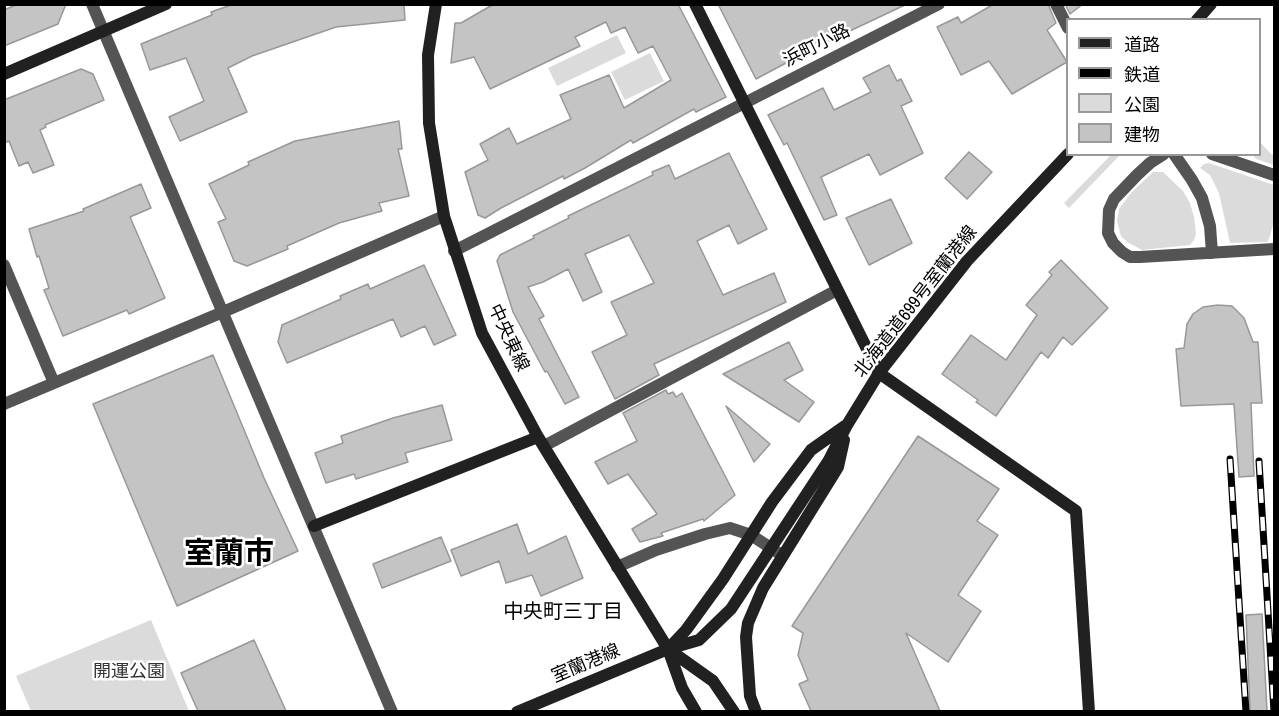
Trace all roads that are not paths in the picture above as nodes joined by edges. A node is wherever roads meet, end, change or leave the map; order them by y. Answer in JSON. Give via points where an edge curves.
{"nodes":[{"id":1,"x":92,"y":4,"type":"edge"},
{"id":2,"x":166,"y":4,"type":"edge"},
{"id":3,"x":695,"y":4,"type":"edge"},
{"id":4,"x":1056,"y":4,"type":"edge"},
{"id":5,"x":1211,"y":4,"type":"edge"},
{"id":6,"x":438,"y":6,"type":"edge"},
{"id":7,"x":935,"y":6,"type":"edge"},
{"id":8,"x":1199,"y":18,"type":"edge"},
{"id":9,"x":1066,"y":24,"type":"edge"},
{"id":10,"x":104,"y":31,"type":"junction"},
{"id":11,"x":4,"y":74,"type":"edge"},
{"id":12,"x":744,"y":103,"type":"junction"},
{"id":13,"x":1066,"y":156,"type":"edge"},
{"id":14,"x":1161,"y":156,"type":"edge"},
{"id":15,"x":1175,"y":156,"type":"edge"},
{"id":16,"x":1218,"y":156,"type":"edge"},
{"id":17,"x":1275,"y":175,"type":"edge"},
{"id":18,"x":444,"y":216,"type":"junction"},
{"id":19,"x":1275,"y":249,"type":"edge"},
{"id":20,"x":454,"y":251,"type":"junction"},
{"id":21,"x":1212,"y":253,"type":"junction"},
{"id":22,"x":4,"y":265,"type":"edge"},
{"id":23,"x":837,"y":290,"type":"junction"},
{"id":24,"x":223,"y":312,"type":"junction"},
{"id":25,"x":879,"y":373,"type":"junction"},
{"id":26,"x":54,"y":383,"type":"junction"},
{"id":27,"x":4,"y":404,"type":"edge"},
{"id":28,"x":847,"y":424,"type":"junction"},
{"id":29,"x":541,"y":442,"type":"junction"},
{"id":30,"x":314,"y":526,"type":"junction"},
{"id":31,"x":751,"y":535,"type":"junction"},
{"id":32,"x":772,"y":548,"type":"junction"},
{"id":33,"x":783,"y":556,"type":"junction"},
{"id":34,"x":617,"y":567,"type":"junction"},
{"id":35,"x":668,"y":649,"type":"junction"},
{"id":36,"x":392,"y":711,"type":"edge"},
{"id":37,"x":517,"y":711,"type":"edge"},
{"id":38,"x":696,"y":711,"type":"edge"},
{"id":39,"x":734,"y":711,"type":"edge"},
{"id":40,"x":756,"y":711,"type":"edge"},
{"id":41,"x":1089,"y":711,"type":"edge"}],
"edges":[{"from":1,"to":10,"type":"street"},
{"from":2,"to":10,"type":"main road"},
{"from":3,"to":12,"type":"main road"},
{"from":4,"to":9,"type":"street"},
{"from":5,"to":8,"type":"main road"},
{"from":6,"to":18,"type":"main road","name":"中央東線","via":[[428,55],[429,123]]},
{"from":7,"to":12,"type":"street","name":"浜町小路"},
{"from":10,"to":11,"type":"main road"},
{"from":10,"to":24,"type":"street"},
{"from":12,"to":20,"type":"street","name":"浜町小路"},
{"from":12,"to":23,"type":"main road"},
{"from":13,"to":25,"type":"main road","name":"北海道道699号室蘭港線","via":[[967,261]]},
{"from":14,"to":21,"type":"street","via":[[1114,199],[1107,220],[1113,243],[1130,257]]},
{"from":15,"to":21,"type":"street","via":[[1202,198]]},
{"from":16,"to":17,"type":"street"},
{"from":18,"to":20,"type":"main road","name":"中央東線"},
{"from":18,"to":24,"type":"street"},
{"from":19,"to":21,"type":"street"},
{"from":20,"to":29,"type":"main road","name":"中央東線","via":[[482,333]]},
{"from":22,"to":26,"type":"street"},
{"from":23,"to":25,"type":"main road"},
{"from":23,"to":29,"type":"street"},
{"from":24,"to":26,"type":"street"},
{"from":24,"to":30,"type":"street"},
{"from":25,"to":28,"type":"main road","name":"北海道道699号室蘭港線"},
{"from":25,"to":41,"type":"main road","via":[[1076,511]]},
{"from":26,"to":27,"type":"street"},
{"from":28,"to":31,"type":"main road","name":"北海道道699号室蘭港線","via":[[811,450]]},
{"from":28,"to":32,"type":"main road","name":"北海道道699号室蘭港線","via":[[829,460]]},
{"from":28,"to":33,"type":"main road","name":"北海道道699号室蘭港線","via":[[838,467]]},
{"from":29,"to":30,"type":"main road"},
{"from":29,"to":34,"type":"main road","name":"中央東線"},
{"from":30,"to":36,"type":"street"},
{"from":31,"to":32,"type":"street"},
{"from":31,"to":34,"type":"street","via":[[730,528],[656,550]]},
{"from":31,"to":35,"type":"main road","name":"北海道道699号室蘭港線","via":[[686,630]]},
{"from":32,"to":33,"type":"street"},
{"from":32,"to":35,"type":"main road","name":"北海道道699号室蘭港線","via":[[731,609],[699,640]]},
{"from":33,"to":40,"type":"main road","name":"北海道道699号室蘭港線","via":[[748,623],[750,696]]},
{"from":34,"to":35,"type":"main road","name":"中央東線"},
{"from":35,"to":37,"type":"main road","name":"室蘭港線"},
{"from":35,"to":38,"type":"main road","via":[[682,688]]},
{"from":35,"to":39,"type":"main road","via":[[713,681]]}]}
